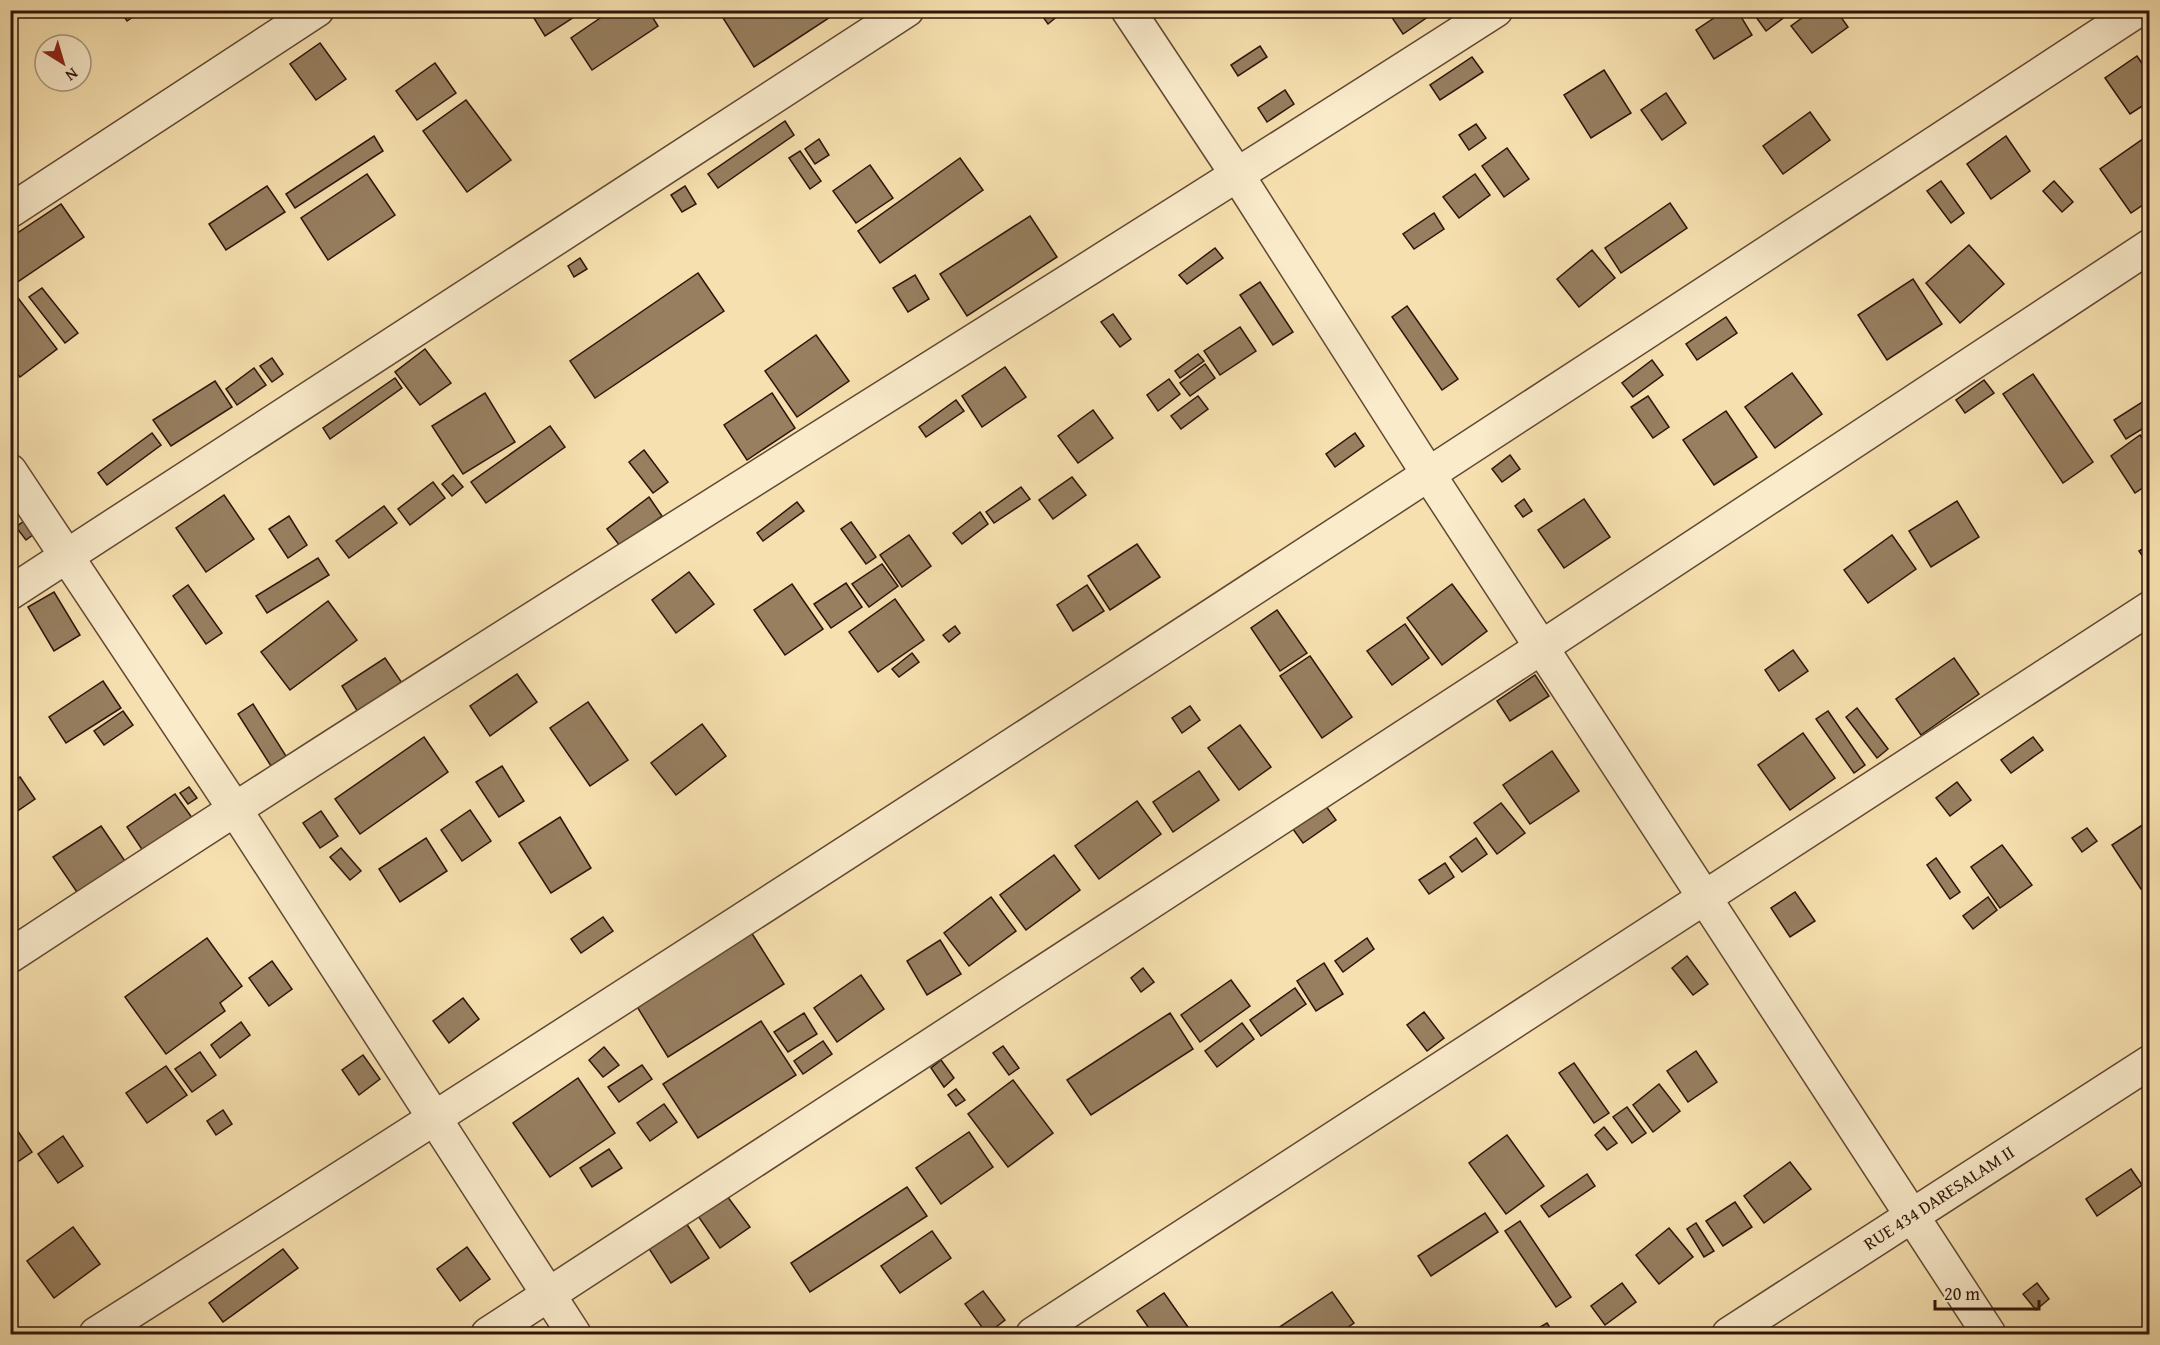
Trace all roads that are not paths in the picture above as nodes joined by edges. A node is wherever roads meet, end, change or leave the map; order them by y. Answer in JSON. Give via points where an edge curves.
{"nodes":[{"id":1,"x":317,"y":10,"type":"edge"},
{"id":2,"x":907,"y":10,"type":"edge"},
{"id":3,"x":1128,"y":10,"type":"edge"},
{"id":4,"x":1496,"y":10,"type":"edge"},
{"id":5,"x":2138,"y":10,"type":"edge"},
{"id":6,"x":1238,"y":176,"type":"junction"},
{"id":7,"x":10,"y":211,"type":"edge"},
{"id":8,"x":2150,"y":246,"type":"edge"},
{"id":9,"x":10,"y":471,"type":"edge"},
{"id":10,"x":1429,"y":475,"type":"junction"},
{"id":11,"x":66,"y":557,"type":"junction"},
{"id":12,"x":10,"y":593,"type":"edge"},
{"id":13,"x":2150,"y":608,"type":"edge"},
{"id":14,"x":1542,"y":647,"type":"junction"},
{"id":15,"x":234,"y":808,"type":"junction"},
{"id":16,"x":1705,"y":897,"type":"junction"},
{"id":17,"x":10,"y":956,"type":"edge"},
{"id":18,"x":2150,"y":1062,"type":"edge"},
{"id":19,"x":434,"y":1120,"type":"junction"},
{"id":20,"x":1912,"y":1216,"type":"junction"},
{"id":21,"x":549,"y":1296,"type":"junction"},
{"id":22,"x":96,"y":1335,"type":"edge"},
{"id":23,"x":488,"y":1335,"type":"edge"},
{"id":24,"x":574,"y":1335,"type":"edge"},
{"id":25,"x":1033,"y":1335,"type":"edge"},
{"id":26,"x":1729,"y":1335,"type":"edge"},
{"id":27,"x":1989,"y":1335,"type":"edge"}],
"edges":[{"from":1,"to":7,"type":"street"},
{"from":2,"to":11,"type":"street"},
{"from":3,"to":6,"type":"street"},
{"from":4,"to":6,"type":"street"},
{"from":5,"to":10,"type":"street"},
{"from":6,"to":10,"type":"street"},
{"from":6,"to":15,"type":"street"},
{"from":8,"to":14,"type":"street"},
{"from":9,"to":11,"type":"street"},
{"from":10,"to":14,"type":"street"},
{"from":10,"to":19,"type":"street"},
{"from":11,"to":12,"type":"street"},
{"from":11,"to":15,"type":"street"},
{"from":13,"to":16,"type":"street"},
{"from":14,"to":16,"type":"street"},
{"from":14,"to":21,"type":"street"},
{"from":15,"to":17,"type":"street"},
{"from":15,"to":19,"type":"street"},
{"from":16,"to":20,"type":"street"},
{"from":16,"to":25,"type":"street"},
{"from":18,"to":20,"type":"street","name":"RUE 434 DARESALAM II"},
{"from":19,"to":21,"type":"street"},
{"from":19,"to":22,"type":"street"},
{"from":20,"to":26,"type":"street","name":"RUE 434 DARESALAM II"},
{"from":20,"to":27,"type":"street"},
{"from":21,"to":23,"type":"street"},
{"from":21,"to":24,"type":"street"}]}
